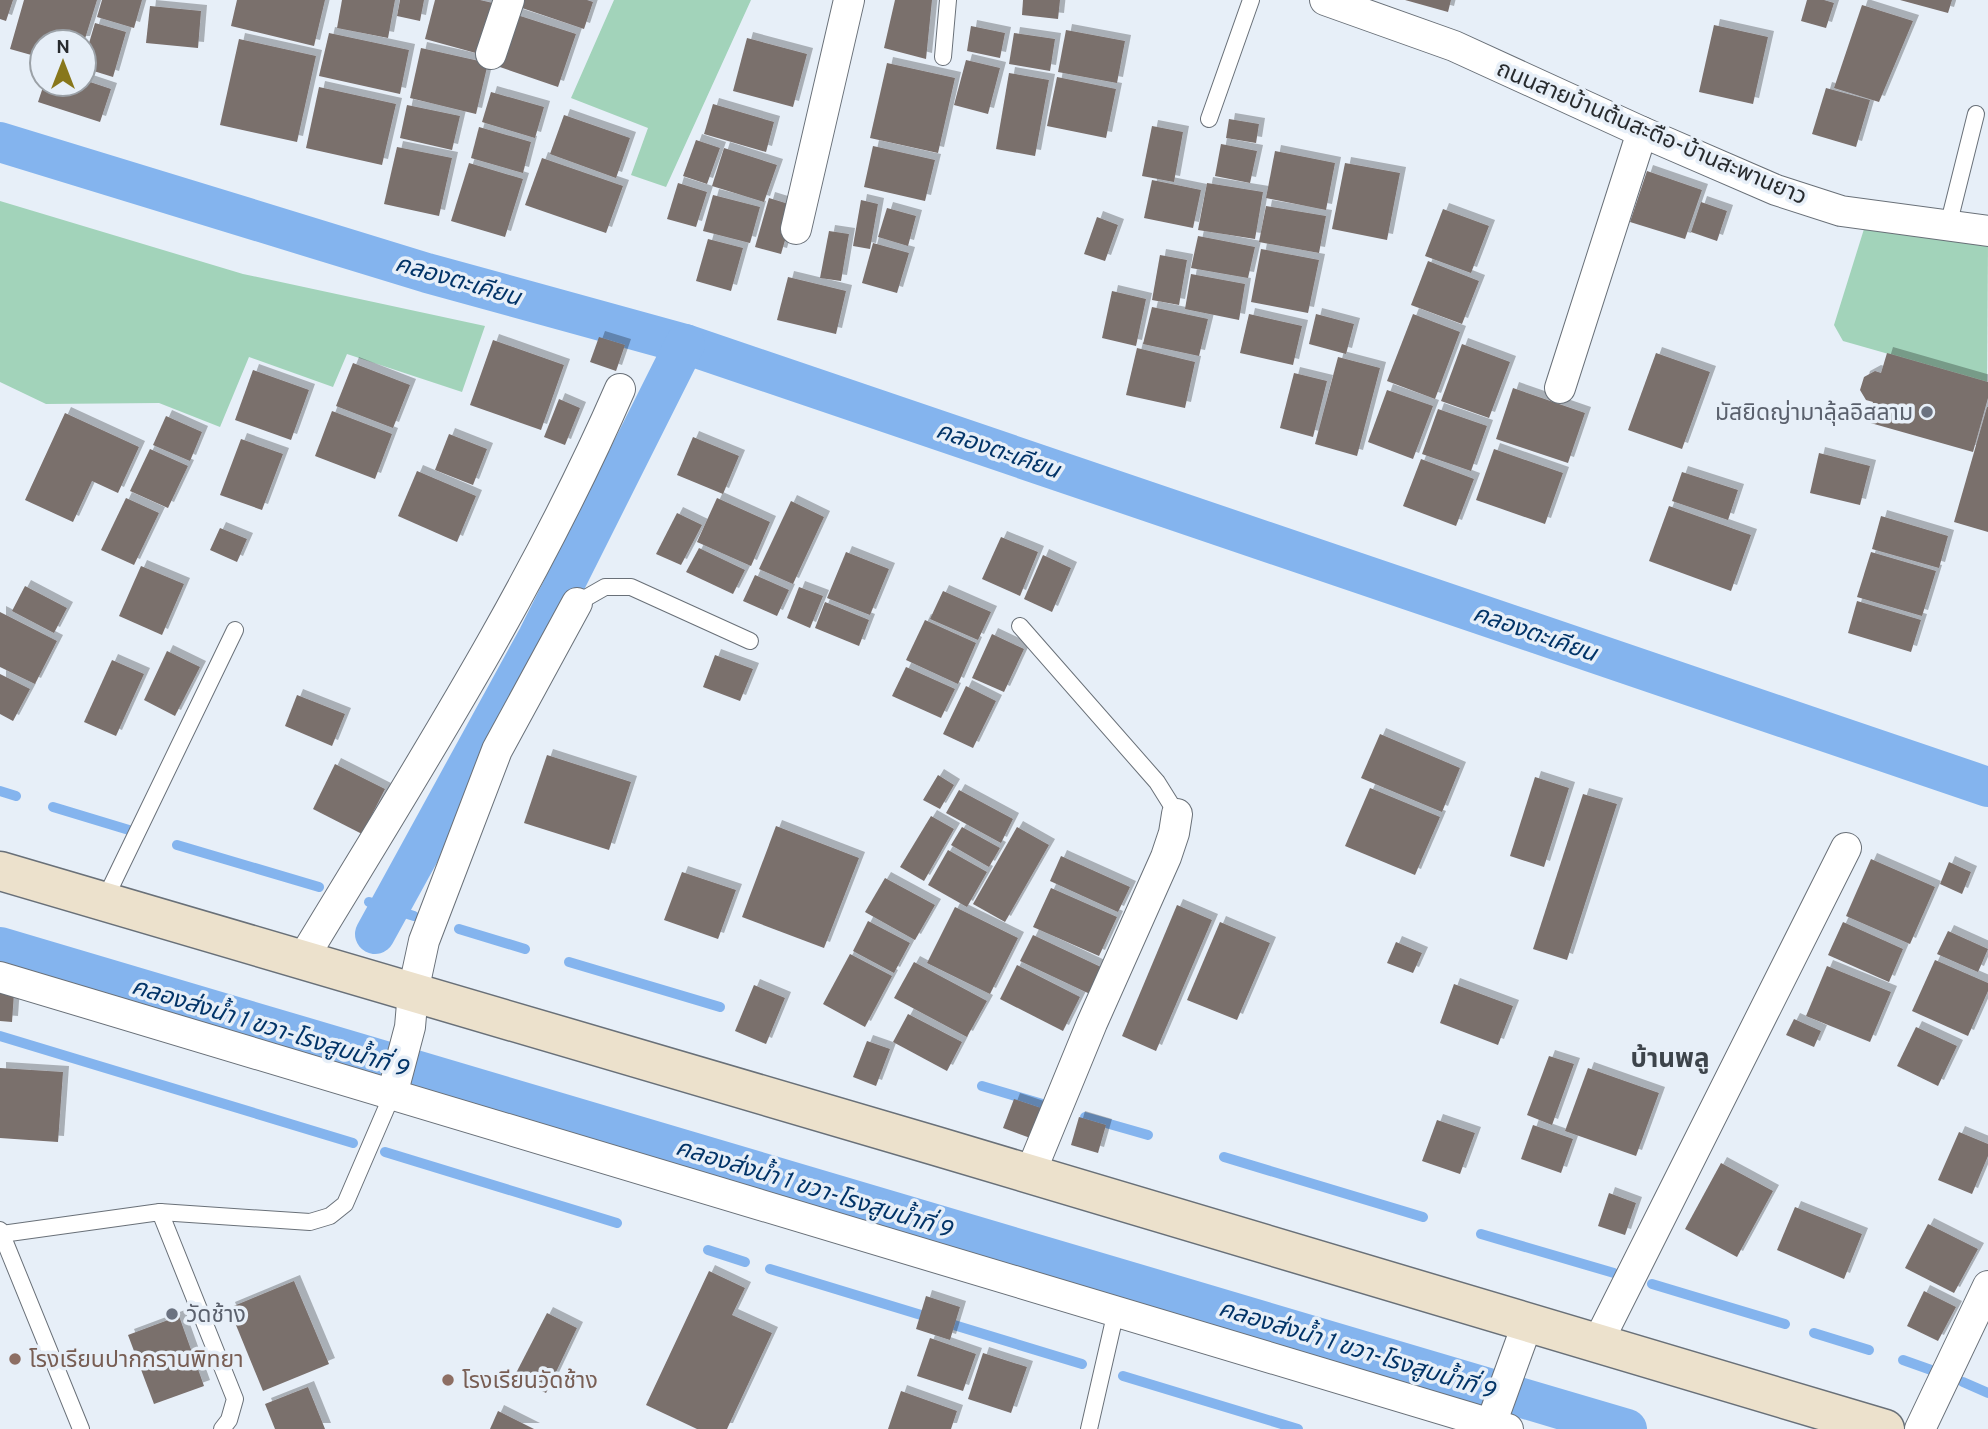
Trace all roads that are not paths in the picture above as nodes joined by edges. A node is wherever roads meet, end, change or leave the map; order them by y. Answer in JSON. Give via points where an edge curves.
{"nodes":[{"id":1,"x":509,"y":0,"type":"edge"},
{"id":2,"x":849,"y":0,"type":"edge"},
{"id":3,"x":948,"y":0,"type":"edge"},
{"id":4,"x":1251,"y":0,"type":"edge"},
{"id":5,"x":1325,"y":0,"type":"edge"},
{"id":6,"x":491,"y":54,"type":"dead end"},
{"id":7,"x":943,"y":57,"type":"dead end"},
{"id":8,"x":1976,"y":114,"type":"dead end"},
{"id":9,"x":1209,"y":119,"type":"dead end"},
{"id":10,"x":1642,"y":132,"type":"junction"},
{"id":11,"x":1948,"y":226,"type":"junction"},
{"id":12,"x":796,"y":229,"type":"dead end"},
{"id":13,"x":1988,"y":231,"type":"edge"},
{"id":14,"x":1560,"y":388,"type":"dead end"},
{"id":15,"x":620,"y":389,"type":"dead end"},
{"id":16,"x":577,"y":603,"type":"joint"},
{"id":17,"x":1020,"y":626,"type":"dead end"},
{"id":18,"x":235,"y":630,"type":"dead end"},
{"id":19,"x":750,"y":641,"type":"dead end"},
{"id":20,"x":1177,"y":814,"type":"joint"},
{"id":21,"x":1846,"y":848,"type":"dead end"},
{"id":22,"x":0,"y":871,"type":"edge"},
{"id":23,"x":104,"y":901,"type":"junction"},
{"id":24,"x":302,"y":960,"type":"junction"},
{"id":25,"x":0,"y":977,"type":"edge"},
{"id":26,"x":411,"y":1009,"type":"junction"},
{"id":27,"x":394,"y":1086,"type":"junction"},
{"id":28,"x":1030,"y":1174,"type":"junction"},
{"id":29,"x":160,"y":1212,"type":"junction"},
{"id":30,"x":1,"y":1232,"type":"edge"},
{"id":31,"x":1986,"y":1294,"type":"edge"},
{"id":32,"x":1116,"y":1311,"type":"junction"},
{"id":33,"x":1522,"y":1337,"type":"junction"},
{"id":34,"x":1598,"y":1342,"type":"junction"},
{"id":35,"x":1496,"y":1423,"type":"edge"},
{"id":36,"x":81,"y":1429,"type":"edge"},
{"id":37,"x":222,"y":1429,"type":"edge"},
{"id":38,"x":1089,"y":1429,"type":"edge"},
{"id":39,"x":1885,"y":1429,"type":"edge"},
{"id":40,"x":1920,"y":1429,"type":"edge"}],
"edges":[{"from":1,"to":6,"type":"street"},
{"from":2,"to":12,"type":"street"},
{"from":3,"to":7,"type":"lane"},
{"from":4,"to":9,"type":"lane"},
{"from":5,"to":10,"type":"street","name":"ถนนสายบ้านต้นสะตือ-บ้านสะพานยาว","via":[[1454,46]]},
{"from":8,"to":11,"type":"lane"},
{"from":10,"to":11,"type":"street","name":"ถนนสายบ้านต้นสะตือ-บ้านสะพานยาว","via":[[1776,190],[1841,211]]},
{"from":10,"to":14,"type":"street"},
{"from":11,"to":13,"type":"street","name":"ถนนสายบ้านต้นสะตือ-บ้านสะพานยาว"},
{"from":15,"to":24,"type":"street","via":[[588,462],[474,676]]},
{"from":16,"to":19,"type":"lane","via":[[605,587],[631,587]]},
{"from":16,"to":26,"type":"street","via":[[497,750],[424,941]]},
{"from":17,"to":20,"type":"lane","via":[[1157,782]]},
{"from":18,"to":23,"type":"lane"},
{"from":20,"to":28,"type":"street","via":[[1166,857]]},
{"from":21,"to":34,"type":"street"},
{"from":22,"to":23,"type":"main road"},
{"from":23,"to":24,"type":"main road"},
{"from":24,"to":26,"type":"main road"},
{"from":25,"to":27,"type":"street"},
{"from":26,"to":27,"type":"street"},
{"from":26,"to":28,"type":"main road"},
{"from":27,"to":29,"type":"lane","via":[[345,1204],[330,1216],[310,1222]]},
{"from":27,"to":32,"type":"street"},
{"from":28,"to":33,"type":"main road"},
{"from":29,"to":30,"type":"lane"},
{"from":29,"to":37,"type":"lane","via":[[235,1399]]},
{"from":30,"to":36,"type":"lane"},
{"from":31,"to":40,"type":"street"},
{"from":32,"to":35,"type":"street"},
{"from":32,"to":38,"type":"lane"},
{"from":33,"to":34,"type":"main road"},
{"from":33,"to":35,"type":"street"},
{"from":34,"to":39,"type":"main road"}]}
